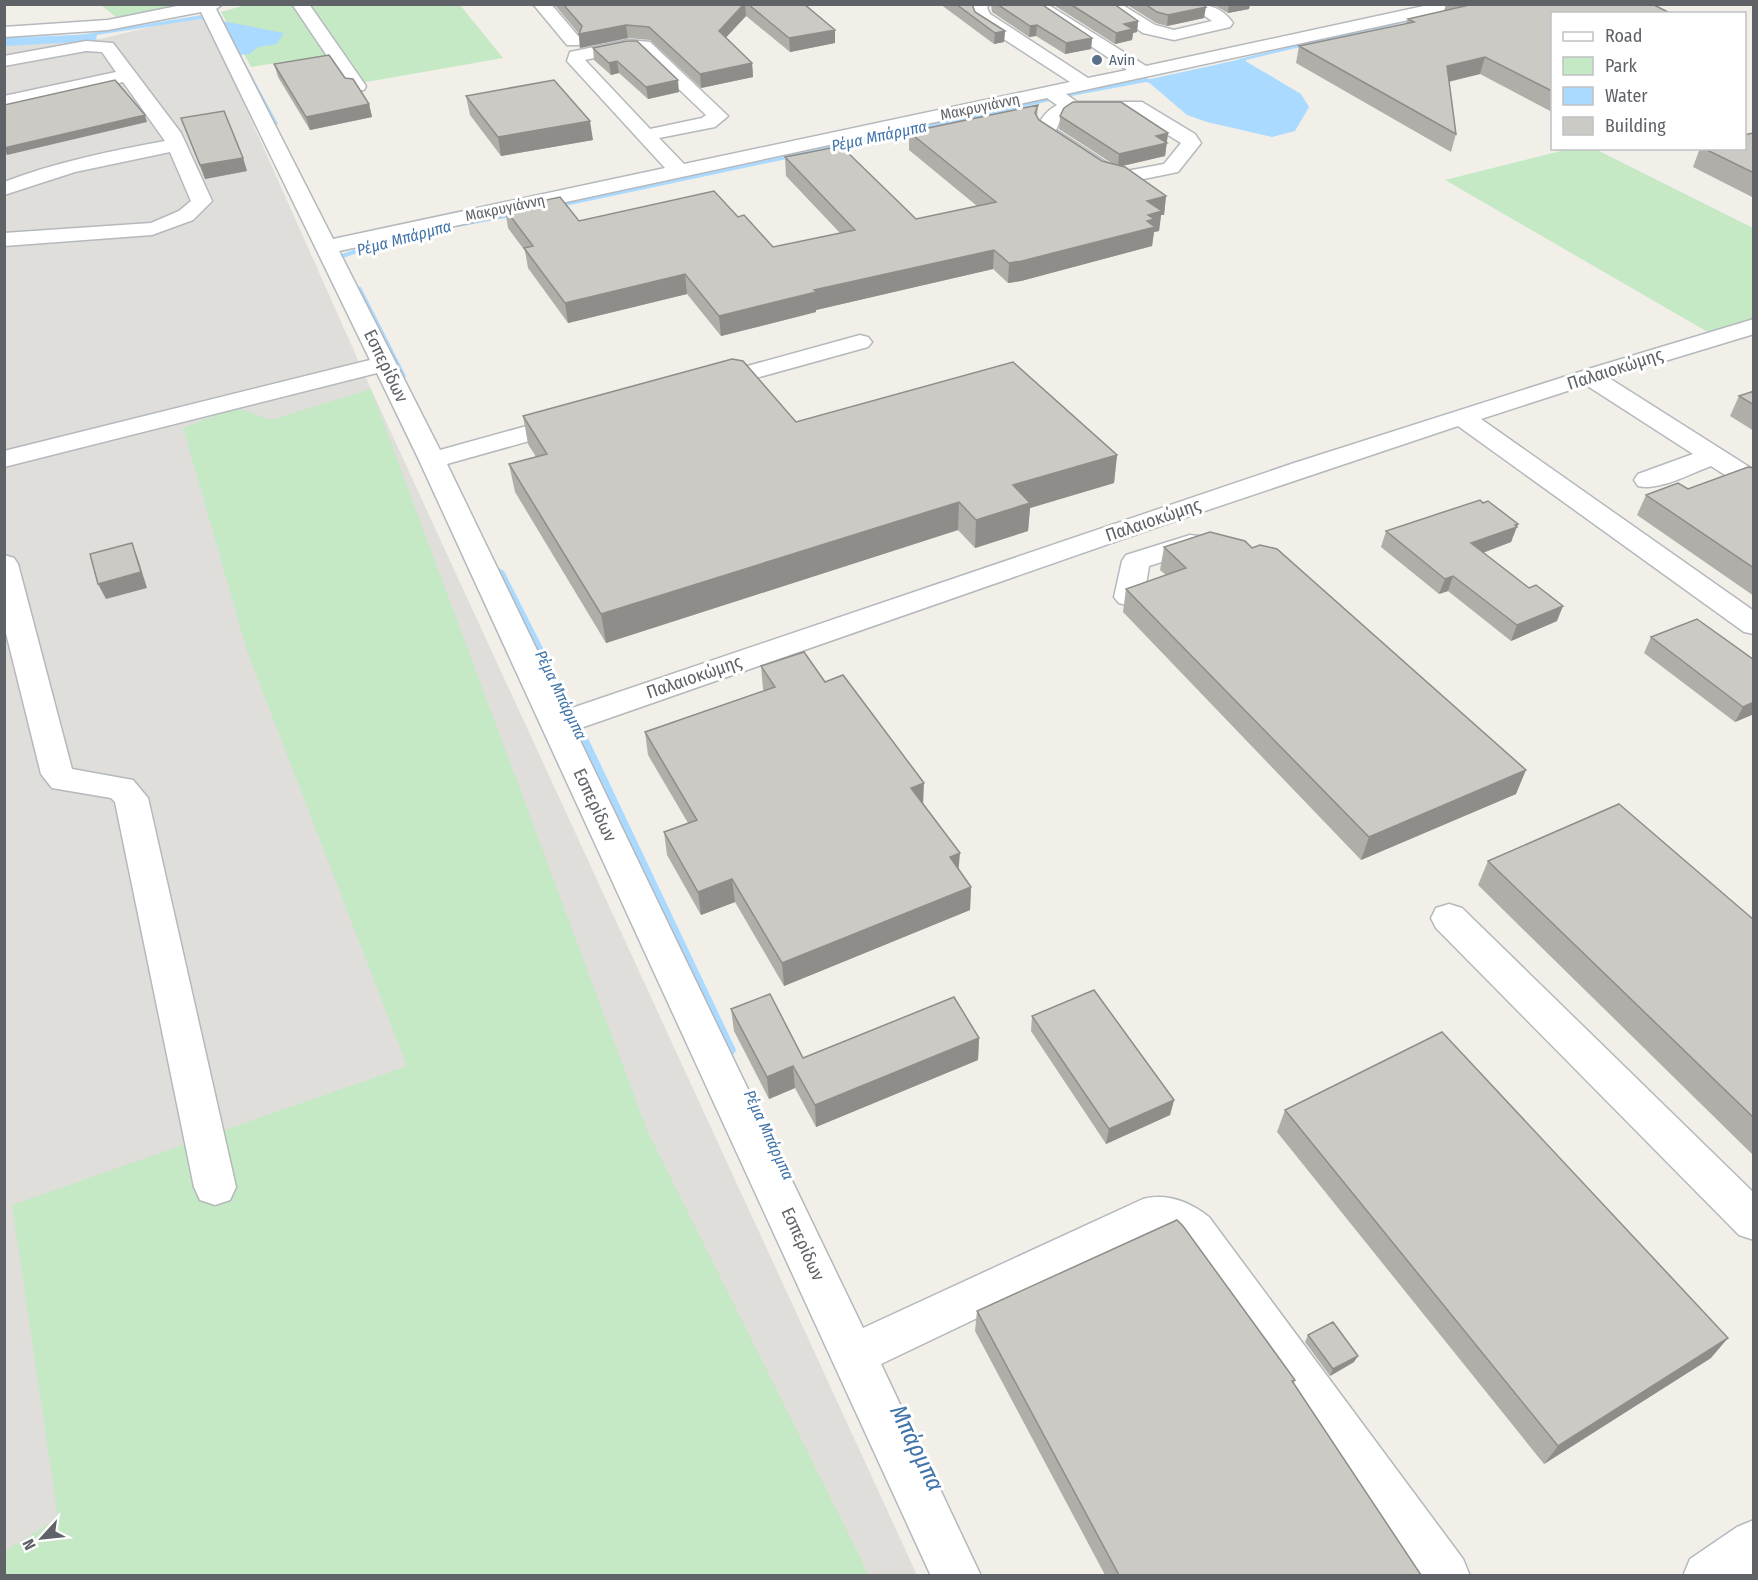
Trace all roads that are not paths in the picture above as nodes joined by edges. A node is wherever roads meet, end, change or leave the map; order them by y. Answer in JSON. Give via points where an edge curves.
{"nodes":[{"id":1,"x":300,"y":4,"type":"edge"},
{"id":2,"x":541,"y":4,"type":"edge"},
{"id":3,"x":981,"y":4,"type":"edge"},
{"id":4,"x":1035,"y":4,"type":"edge"},
{"id":5,"x":1108,"y":4,"type":"edge"},
{"id":6,"x":1196,"y":4,"type":"edge"},
{"id":7,"x":1459,"y":4,"type":"edge"},
{"id":8,"x":211,"y":6,"type":"edge"},
{"id":9,"x":4,"y":32,"type":"edge"},
{"id":10,"x":1174,"y":35,"type":"junction"},
{"id":11,"x":573,"y":40,"type":"dead end"},
{"id":12,"x":113,"y":54,"type":"junction"},
{"id":13,"x":1209,"y":57,"type":"junction"},
{"id":14,"x":4,"y":62,"type":"edge"},
{"id":15,"x":94,"y":63,"type":"dead end"},
{"id":16,"x":1122,"y":69,"type":"dead end"},
{"id":17,"x":4,"y":71,"type":"edge"},
{"id":18,"x":1142,"y":71,"type":"junction"},
{"id":19,"x":129,"y":75,"type":"junction"},
{"id":20,"x":1089,"y":83,"type":"junction"},
{"id":21,"x":357,"y":86,"type":"edge"},
{"id":22,"x":1050,"y":92,"type":"junction"},
{"id":23,"x":4,"y":102,"type":"edge"},
{"id":24,"x":1071,"y":106,"type":"junction"},
{"id":25,"x":647,"y":135,"type":"junction"},
{"id":26,"x":178,"y":146,"type":"junction"},
{"id":27,"x":679,"y":171,"type":"junction"},
{"id":28,"x":4,"y":189,"type":"edge"},
{"id":29,"x":4,"y":240,"type":"edge"},
{"id":30,"x":326,"y":245,"type":"junction"},
{"id":31,"x":1754,"y":326,"type":"edge"},
{"id":32,"x":860,"y":342,"type":"dead end"},
{"id":33,"x":385,"y":364,"type":"junction"},
{"id":34,"x":1590,"y":377,"type":"junction"},
{"id":35,"x":690,"y":389,"type":"edge"},
{"id":36,"x":588,"y":417,"type":"edge"},
{"id":37,"x":1463,"y":418,"type":"junction"},
{"id":38,"x":1713,"y":456,"type":"junction"},
{"id":39,"x":4,"y":459,"type":"edge"},
{"id":40,"x":432,"y":460,"type":"junction"},
{"id":41,"x":1647,"y":480,"type":"dead end"},
{"id":42,"x":1754,"y":482,"type":"edge"},
{"id":43,"x":1107,"y":535,"type":"junction"},
{"id":44,"x":1235,"y":551,"type":"edge"},
{"id":45,"x":1136,"y":561,"type":"junction"},
{"id":46,"x":4,"y":564,"type":"edge"},
{"id":47,"x":1129,"y":597,"type":"dead end"},
{"id":48,"x":1754,"y":625,"type":"edge"},
{"id":49,"x":557,"y":725,"type":"junction"},
{"id":50,"x":1449,"y":918,"type":"dead end"},
{"id":51,"x":215,"y":1187,"type":"dead end"},
{"id":52,"x":1754,"y":1221,"type":"edge"},
{"id":53,"x":855,"y":1354,"type":"junction"},
{"id":54,"x":1754,"y":1544,"type":"edge"},
{"id":55,"x":957,"y":1575,"type":"edge"},
{"id":56,"x":1446,"y":1575,"type":"edge"},
{"id":57,"x":1707,"y":1575,"type":"edge"}],
"edges":[{"from":1,"to":21,"type":"street"},
{"from":2,"to":11,"type":"street"},
{"from":3,"to":20,"type":"street","via":[[982,17]]},
{"from":4,"to":18,"type":"street"},
{"from":5,"to":10,"type":"street","via":[[1149,29]]},
{"from":6,"to":10,"type":"street","via":[[1224,23]]},
{"from":7,"to":13,"type":"street","name":"Μακρυγιάννη"},
{"from":8,"to":9,"type":"street","via":[[94,27]]},
{"from":8,"to":30,"type":"street","name":"Εσπερίδων"},
{"from":10,"to":13,"type":"street"},
{"from":12,"to":14,"type":"street","via":[[103,46],[86,46]]},
{"from":12,"to":15,"type":"street"},
{"from":12,"to":17,"type":"street"},
{"from":12,"to":19,"type":"street"},
{"from":13,"to":18,"type":"street","name":"Μακρυγιάννη"},
{"from":16,"to":20,"type":"street","via":[[1110,66],[1085,71]]},
{"from":18,"to":20,"type":"street","name":"Μακρυγιάννη"},
{"from":19,"to":23,"type":"street"},
{"from":19,"to":26,"type":"street"},
{"from":20,"to":22,"type":"street","name":"Μακρυγιάννη"},
{"from":22,"to":24,"type":"street"},
{"from":22,"to":27,"type":"street","name":"Μακρυγιάννη"},
{"from":24,"to":24,"type":"street","via":[[1058,110],[1046,132],[1113,176],[1132,177],[1171,168],[1191,143],[1138,107]]},
{"from":25,"to":25,"type":"street","via":[[576,61],[576,56],[628,45],[644,46],[718,116],[708,123]]},
{"from":25,"to":27,"type":"street"},
{"from":26,"to":28,"type":"street","via":[[50,171]]},
{"from":26,"to":29,"type":"street","via":[[202,201],[171,224],[132,231]]},
{"from":27,"to":30,"type":"street","name":"Μακρυγιάννη"},
{"from":30,"to":33,"type":"street","name":"Εσπερίδων"},
{"from":31,"to":34,"type":"street","name":"Παλαιοκώμης"},
{"from":32,"to":35,"type":"street"},
{"from":33,"to":39,"type":"street"},
{"from":33,"to":40,"type":"street","name":"Εσπερίδων"},
{"from":34,"to":37,"type":"street","name":"Παλαιοκώμης"},
{"from":34,"to":38,"type":"street"},
{"from":36,"to":40,"type":"street"},
{"from":37,"to":43,"type":"street","name":"Παλαιοκώμης"},
{"from":37,"to":48,"type":"street"},
{"from":38,"to":41,"type":"street"},
{"from":38,"to":42,"type":"street"},
{"from":40,"to":49,"type":"street","name":"Εσπερίδων"},
{"from":43,"to":45,"type":"street"},
{"from":43,"to":49,"type":"street","name":"Παλαιοκώμης"},
{"from":44,"to":45,"type":"street","via":[[1190,543]]},
{"from":45,"to":47,"type":"street"},
{"from":46,"to":51,"type":"street","via":[[57,774],[64,780],[121,788],[131,798]]},
{"from":49,"to":53,"type":"street","name":"Εσπερίδων"},
{"from":50,"to":52,"type":"street"},
{"from":53,"to":55,"type":"street","name":"Εσπερίδων"},
{"from":53,"to":56,"type":"street","via":[[1143,1218],[1170,1215],[1194,1231]]},
{"from":54,"to":57,"type":"street"}]}
